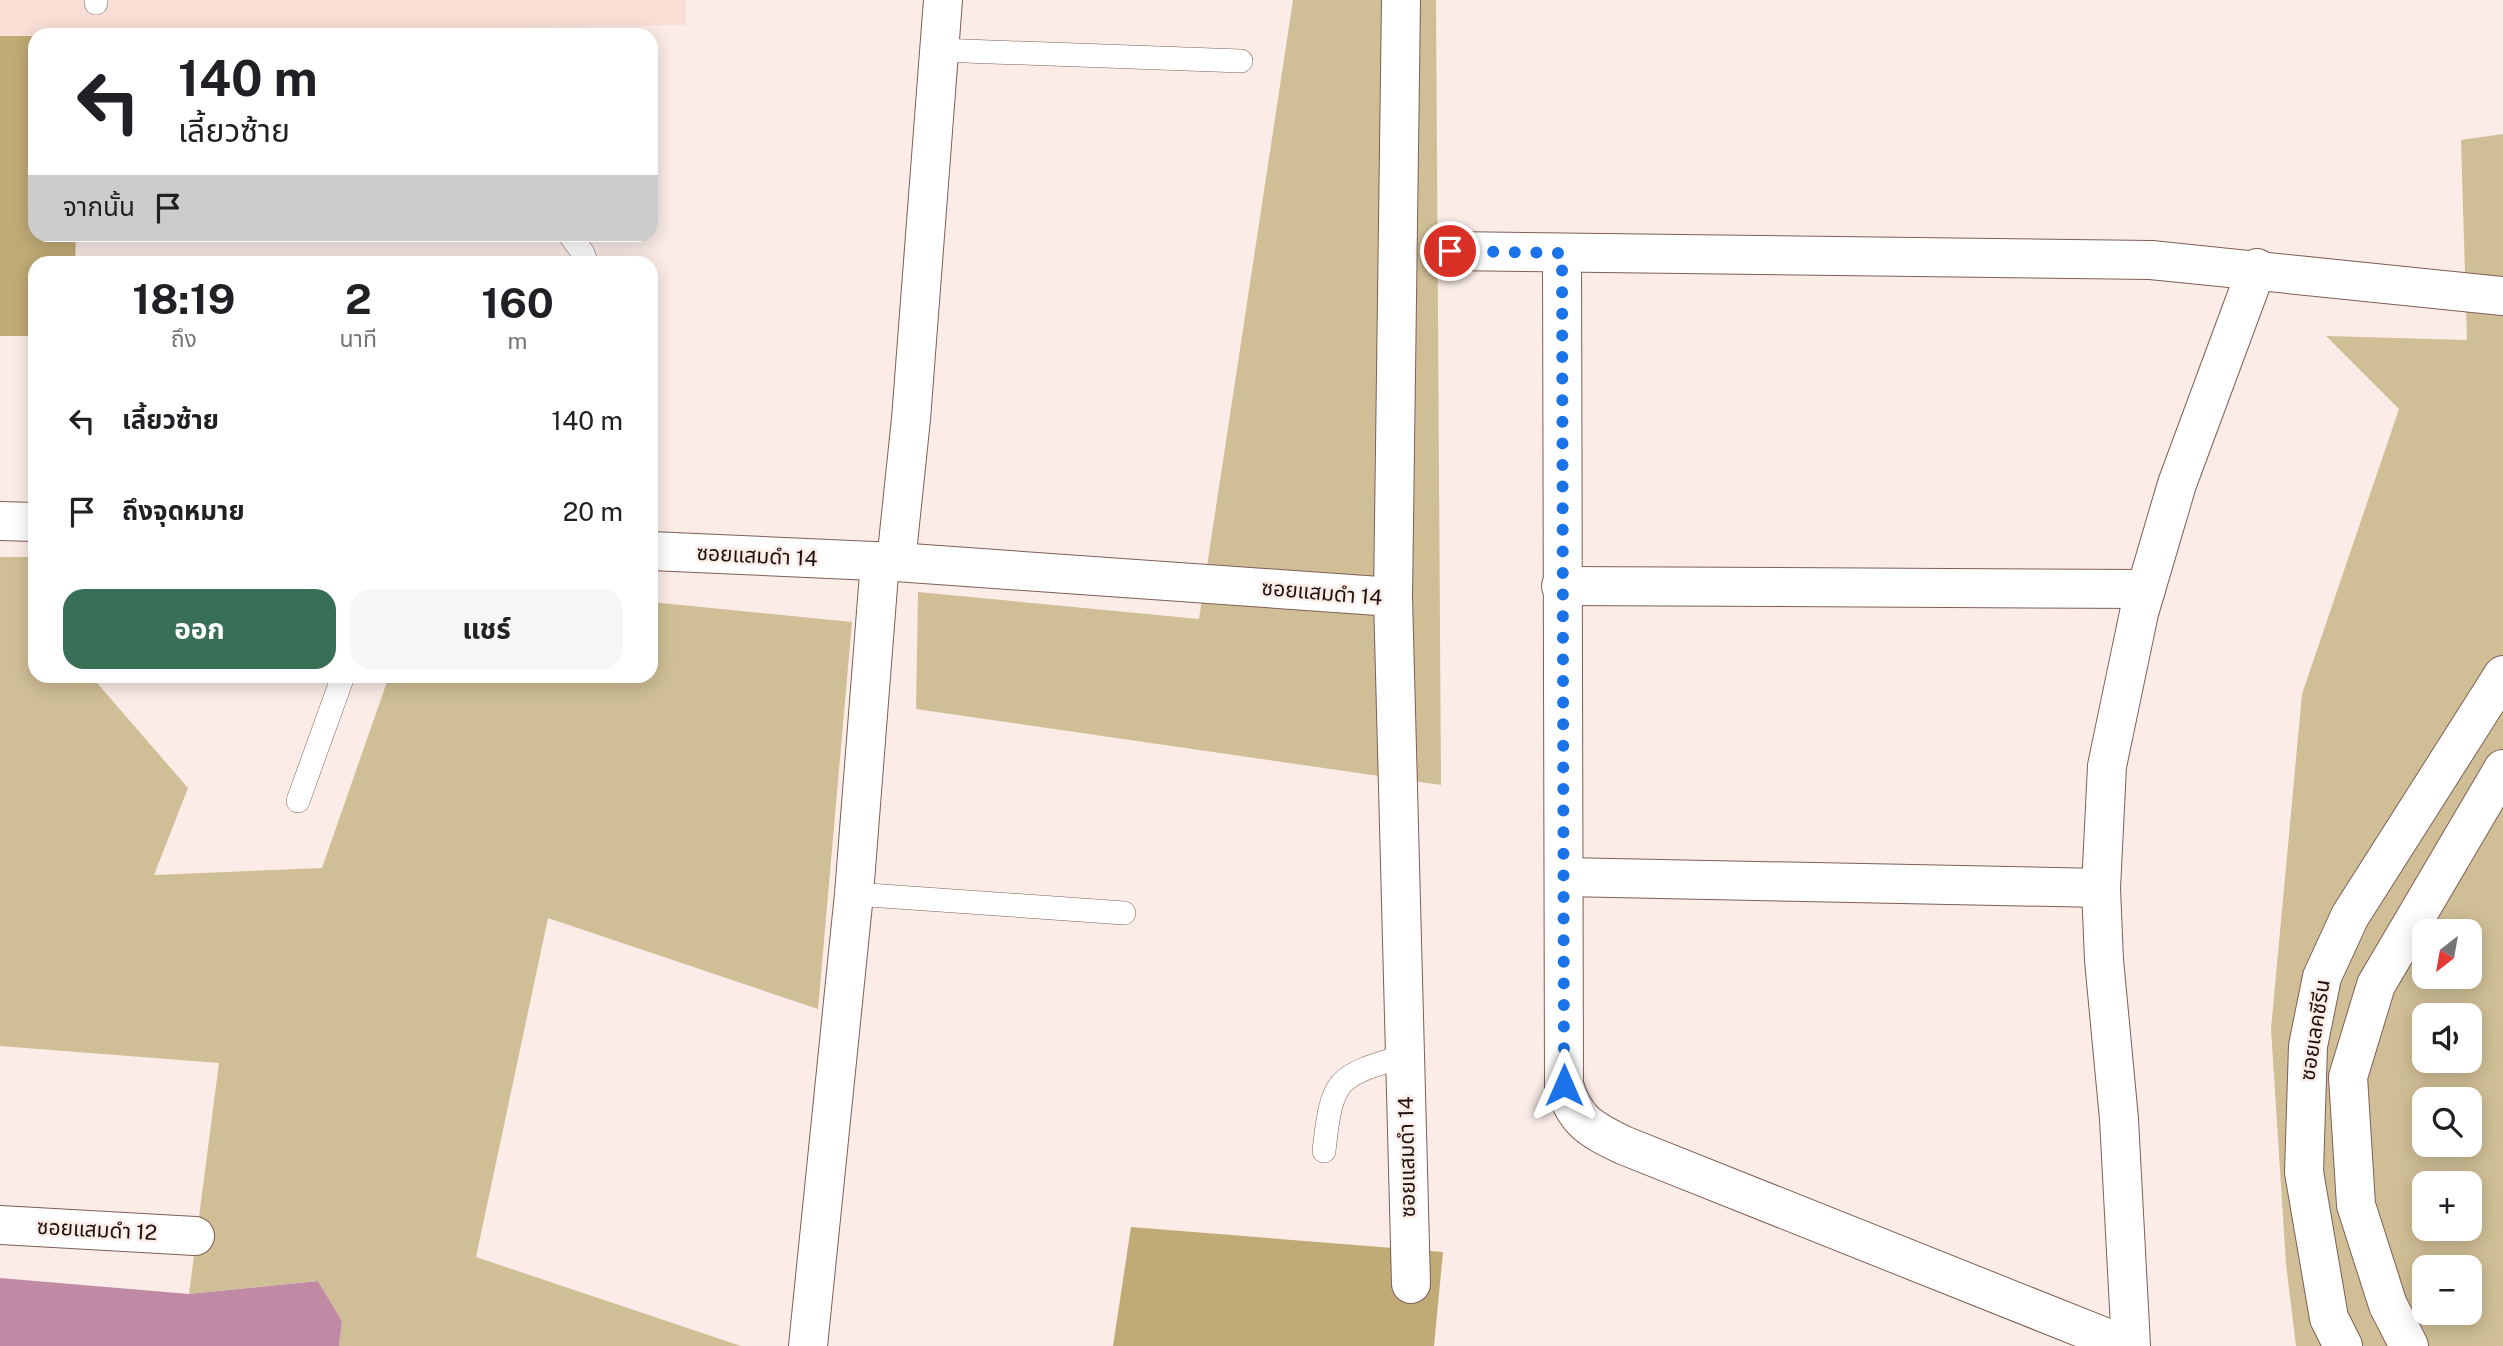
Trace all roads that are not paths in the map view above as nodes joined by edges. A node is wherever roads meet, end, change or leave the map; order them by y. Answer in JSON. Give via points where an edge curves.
{"nodes":[{"id":1,"x":943,"y":0,"type":"edge"},
{"id":2,"x":1401,"y":0,"type":"edge"},
{"id":3,"x":938,"y":50,"type":"junction"},
{"id":4,"x":1241,"y":61,"type":"dead end"},
{"id":5,"x":1450,"y":251,"type":"dead end"},
{"id":6,"x":1562,"y":253,"type":"junction"},
{"id":7,"x":2257,"y":268,"type":"junction"},
{"id":8,"x":2503,"y":296,"type":"edge"},
{"id":9,"x":0,"y":521,"type":"edge"},
{"id":10,"x":28,"y":522,"type":"edge"},
{"id":11,"x":658,"y":551,"type":"edge"},
{"id":12,"x":888,"y":562,"type":"junction"},
{"id":13,"x":1561,"y":586,"type":"junction"},
{"id":14,"x":2146,"y":589,"type":"junction"},
{"id":15,"x":1393,"y":597,"type":"junction"},
{"id":16,"x":2503,"y":675,"type":"edge"},
{"id":17,"x":340,"y":683,"type":"edge"},
{"id":18,"x":2503,"y":769,"type":"edge"},
{"id":19,"x":298,"y":802,"type":"dead end"},
{"id":20,"x":1564,"y":877,"type":"junction"},
{"id":21,"x":2101,"y":888,"type":"junction"},
{"id":22,"x":854,"y":894,"type":"junction"},
{"id":23,"x":1124,"y":913,"type":"dead end"},
{"id":24,"x":1405,"y":1056,"type":"junction"},
{"id":25,"x":1324,"y":1150,"type":"dead end"},
{"id":26,"x":0,"y":1225,"type":"edge"},
{"id":27,"x":195,"y":1236,"type":"dead end"},
{"id":28,"x":1411,"y":1284,"type":"dead end"},
{"id":29,"x":807,"y":1346,"type":"edge"},
{"id":30,"x":2129,"y":1346,"type":"edge"},
{"id":31,"x":2343,"y":1346,"type":"edge"},
{"id":32,"x":2409,"y":1346,"type":"edge"}],
"edges":[{"from":1,"to":3,"type":"street"},
{"from":2,"to":15,"type":"street"},
{"from":3,"to":4,"type":"lane"},
{"from":3,"to":12,"type":"street","via":[[911,419]]},
{"from":5,"to":6,"type":"street"},
{"from":6,"to":7,"type":"street","via":[[2151,260]]},
{"from":6,"to":13,"type":"street"},
{"from":7,"to":8,"type":"street"},
{"from":7,"to":14,"type":"street","via":[[2178,484]]},
{"from":9,"to":10,"type":"street"},
{"from":11,"to":12,"type":"street","name":"ซอยแสมดำ 14"},
{"from":12,"to":15,"type":"street","name":"ซอยแสมดำ 14"},
{"from":12,"to":22,"type":"street"},
{"from":13,"to":14,"type":"street"},
{"from":13,"to":20,"type":"street"},
{"from":14,"to":21,"type":"street","via":[[2107,766]]},
{"from":15,"to":24,"type":"street","name":"ซอยแสมดำ 14"},
{"from":16,"to":31,"type":"street","name":"ซอยเลคซีรีน","via":[[2350,916],[2322,977],[2308,1046],[2304,1172],[2329,1318]]},
{"from":17,"to":19,"type":"lane"},
{"from":18,"to":32,"type":"street","name":"ซอยเลคซีรีน","via":[[2376,985],[2348,1077],[2356,1205],[2388,1304]]},
{"from":20,"to":21,"type":"street"},
{"from":20,"to":30,"type":"street","via":[[1564,1085],[1572,1110],[1594,1131]]},
{"from":21,"to":30,"type":"street","via":[[2119,1119]]},
{"from":22,"to":23,"type":"lane"},
{"from":22,"to":29,"type":"street"},
{"from":24,"to":25,"type":"lane","via":[[1356,1070],[1340,1083],[1329,1104]]},
{"from":24,"to":28,"type":"street","name":"ซอยแสมดำ 14"},
{"from":26,"to":27,"type":"street","name":"ซอยแสมดำ 12"}]}
